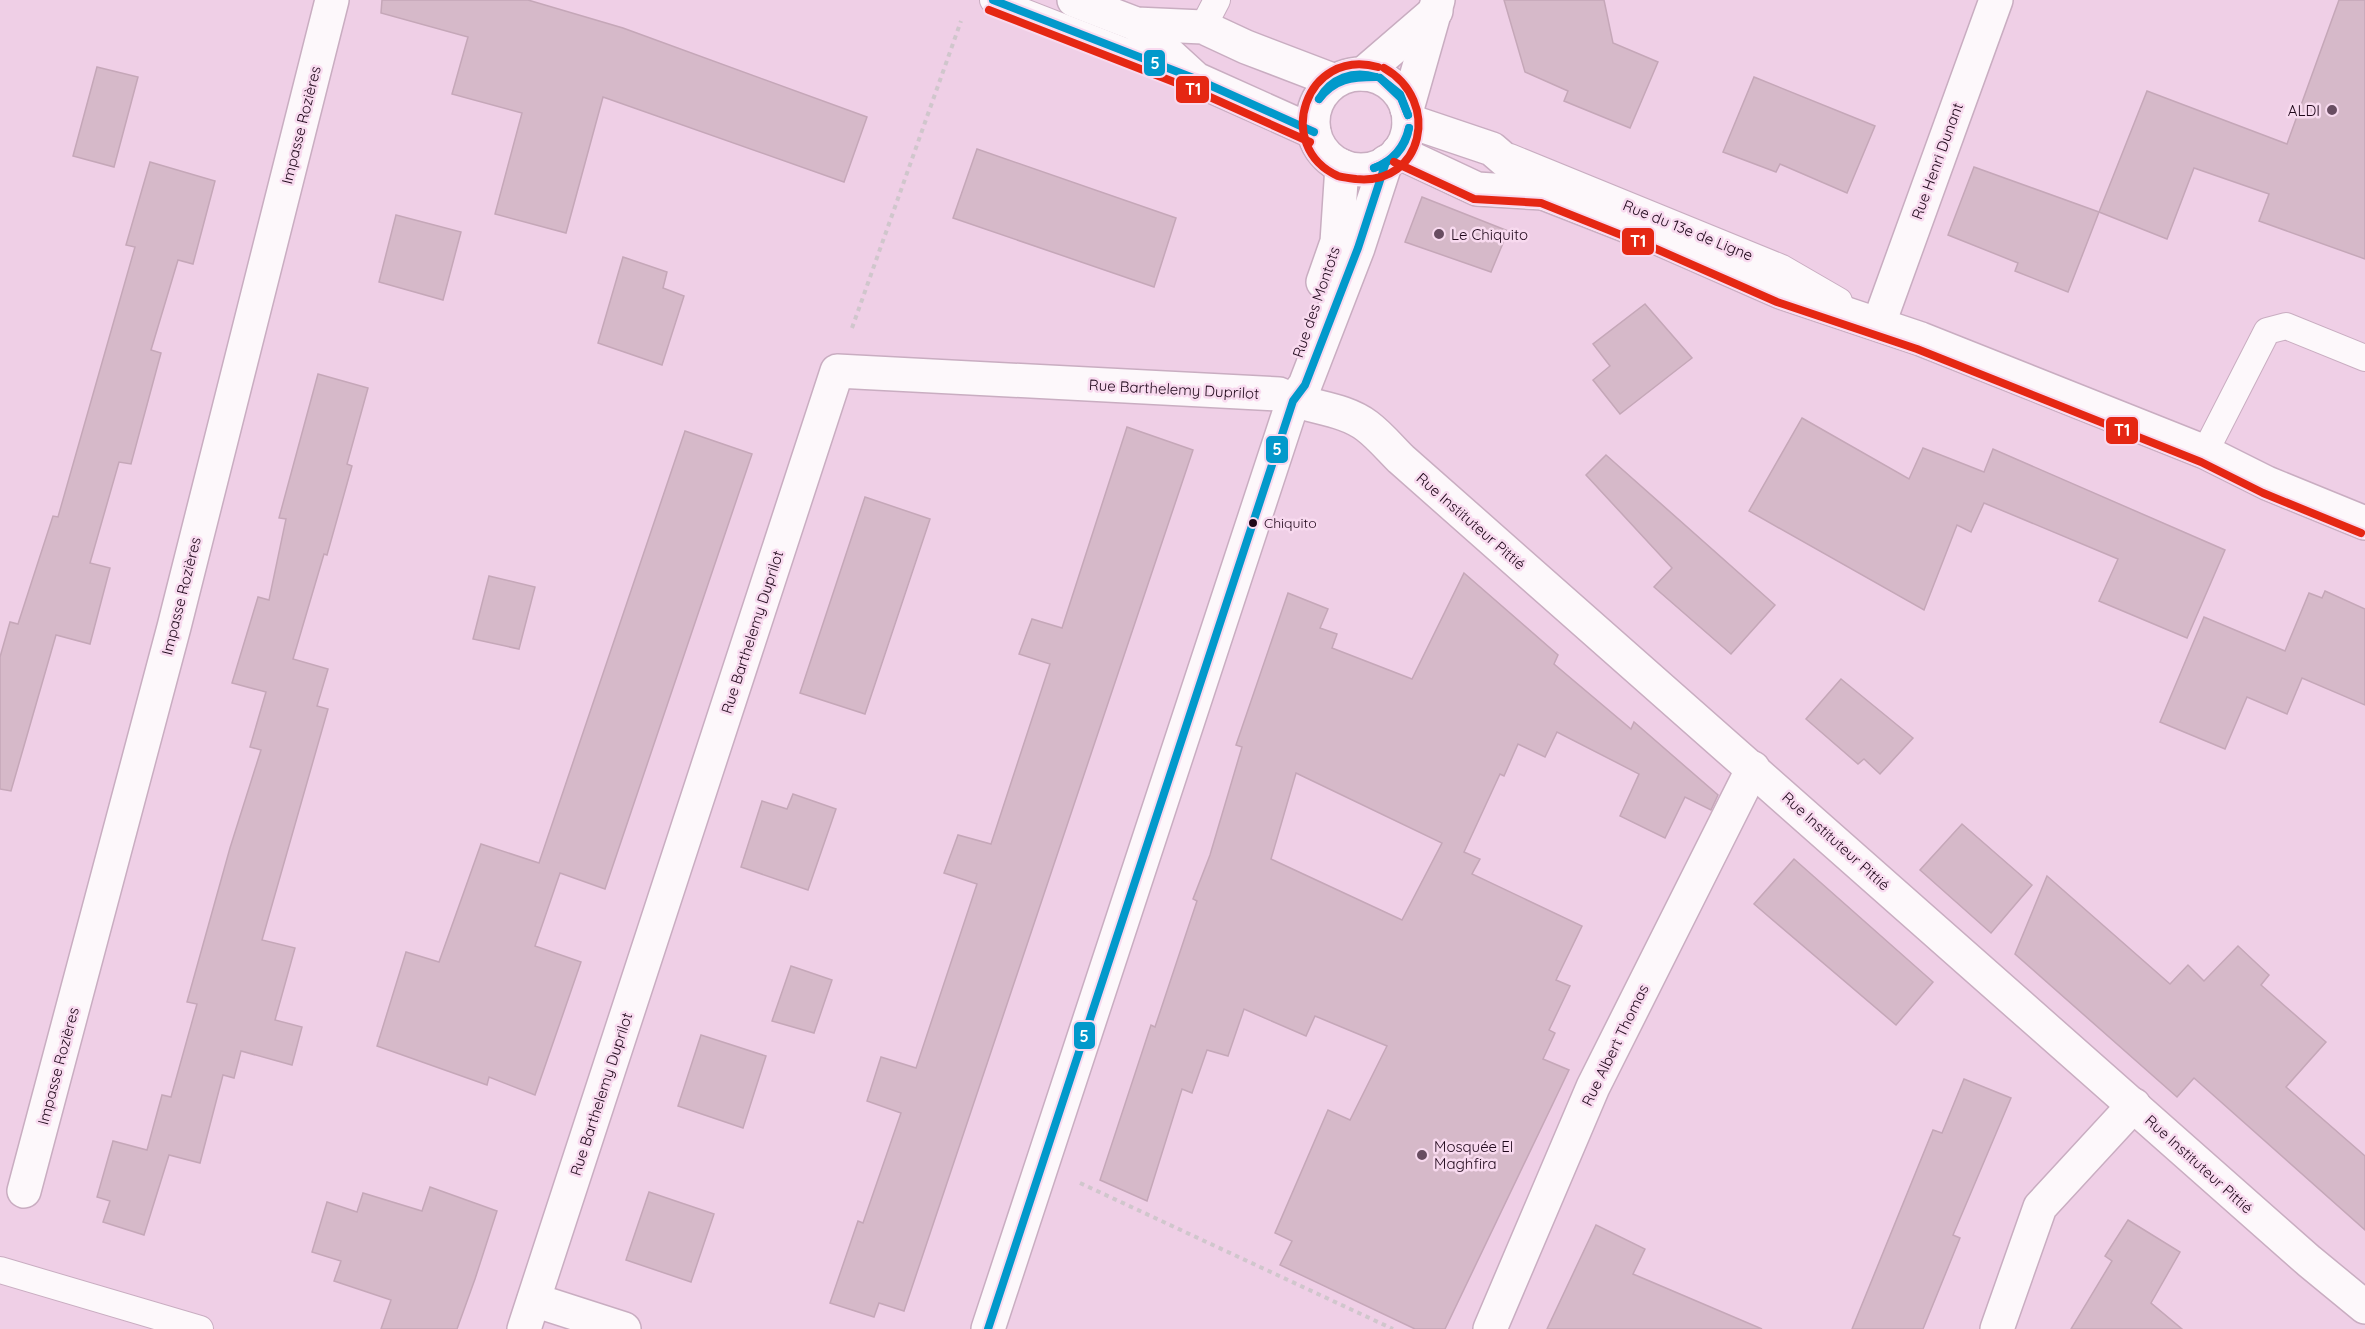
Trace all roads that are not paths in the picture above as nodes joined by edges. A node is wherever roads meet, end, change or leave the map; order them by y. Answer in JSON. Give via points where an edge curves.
{"nodes":[{"id":1,"x":332,"y":0,"type":"edge"},
{"id":2,"x":993,"y":0,"type":"edge"},
{"id":3,"x":1074,"y":0,"type":"edge"},
{"id":4,"x":1996,"y":0,"type":"edge"},
{"id":5,"x":1437,"y":6,"type":"edge"},
{"id":6,"x":1210,"y":13,"type":"edge"},
{"id":7,"x":1136,"y":24,"type":"junction"},
{"id":8,"x":1349,"y":77,"type":"junction"},
{"id":9,"x":1196,"y":79,"type":"junction"},
{"id":10,"x":1408,"y":115,"type":"junction"},
{"id":11,"x":1314,"y":132,"type":"junction"},
{"id":12,"x":1492,"y":149,"type":"junction"},
{"id":13,"x":1392,"y":157,"type":"junction"},
{"id":14,"x":1342,"y":166,"type":"junction"},
{"id":15,"x":1543,"y":193,"type":"junction"},
{"id":16,"x":1879,"y":323,"type":"junction"},
{"id":17,"x":2365,"y":358,"type":"edge"},
{"id":18,"x":1293,"y":401,"type":"junction"},
{"id":19,"x":2205,"y":452,"type":"junction"},
{"id":20,"x":2365,"y":523,"type":"edge"},
{"id":21,"x":1752,"y":768,"type":"junction"},
{"id":22,"x":2134,"y":1105,"type":"junction"},
{"id":23,"x":24,"y":1191,"type":"dead end"},
{"id":24,"x":0,"y":1270,"type":"edge"},
{"id":25,"x":2365,"y":1307,"type":"edge"},
{"id":26,"x":529,"y":1314,"type":"edge"},
{"id":27,"x":200,"y":1329,"type":"edge"},
{"id":28,"x":624,"y":1329,"type":"edge"},
{"id":29,"x":988,"y":1329,"type":"edge"},
{"id":30,"x":1490,"y":1329,"type":"edge"},
{"id":31,"x":1998,"y":1329,"type":"edge"}],
"edges":[{"from":1,"to":23,"type":"street","name":"Impasse Rozières","via":[[174,627]]},
{"from":2,"to":9,"type":"lane"},
{"from":3,"to":7,"type":"street"},
{"from":4,"to":16,"type":"street","name":"Rue Henri Dunant"},
{"from":5,"to":8,"type":"street"},
{"from":5,"to":10,"type":"street"},
{"from":6,"to":7,"type":"street"},
{"from":6,"to":8,"type":"street","via":[[1246,46]]},
{"from":7,"to":9,"type":"street"},
{"from":8,"to":10,"type":"street","via":[[1378,76],[1391,84],[1401,95]]},
{"from":8,"to":11,"type":"street","via":[[1316,103]]},
{"from":9,"to":11,"type":"street"},
{"from":10,"to":12,"type":"street","name":"Rue du 13e de Ligne"},
{"from":10,"to":13,"type":"street","via":[[1404,143]]},
{"from":11,"to":14,"type":"street","via":[[1329,158]]},
{"from":12,"to":15,"type":"street","name":"Rue du 13e de Ligne"},
{"from":12,"to":16,"type":"lane","name":"Rue du 13e de Ligne","via":[[1782,268]]},
{"from":13,"to":14,"type":"street","via":[[1372,168]]},
{"from":13,"to":15,"type":"street","name":"Rue du 13e de Ligne","via":[[1477,189]]},
{"from":13,"to":18,"type":"street","name":"Rue des Montots","via":[[1305,385]]},
{"from":14,"to":18,"type":"street","name":"Rue des Montots","via":[[1337,242],[1289,380]]},
{"from":15,"to":16,"type":"street","name":"Rue du 13e de Ligne","via":[[1781,292]]},
{"from":16,"to":19,"type":"street","name":"Rue du 13e de Ligne"},
{"from":17,"to":19,"type":"lane","via":[[2286,326],[2267,331]]},
{"from":18,"to":21,"type":"street","name":"Rue Instituteur Pittié","via":[[1331,410],[1366,425]]},
{"from":18,"to":26,"type":"street","name":"Rue Barthelemy Duprilot","via":[[1279,394],[837,371]]},
{"from":18,"to":29,"type":"street","name":"Rue des Montots"},
{"from":19,"to":20,"type":"street","name":"Rue du 13e de Ligne","via":[[2267,483]]},
{"from":21,"to":22,"type":"street","name":"Rue Instituteur Pittié"},
{"from":21,"to":30,"type":"street","name":"Rue Albert Thomas","via":[[1593,1087]]},
{"from":22,"to":25,"type":"street","name":"Rue Instituteur Pittié"},
{"from":22,"to":31,"type":"street","via":[[2040,1207]]},
{"from":24,"to":27,"type":"lane"},
{"from":26,"to":28,"type":"street"}]}
